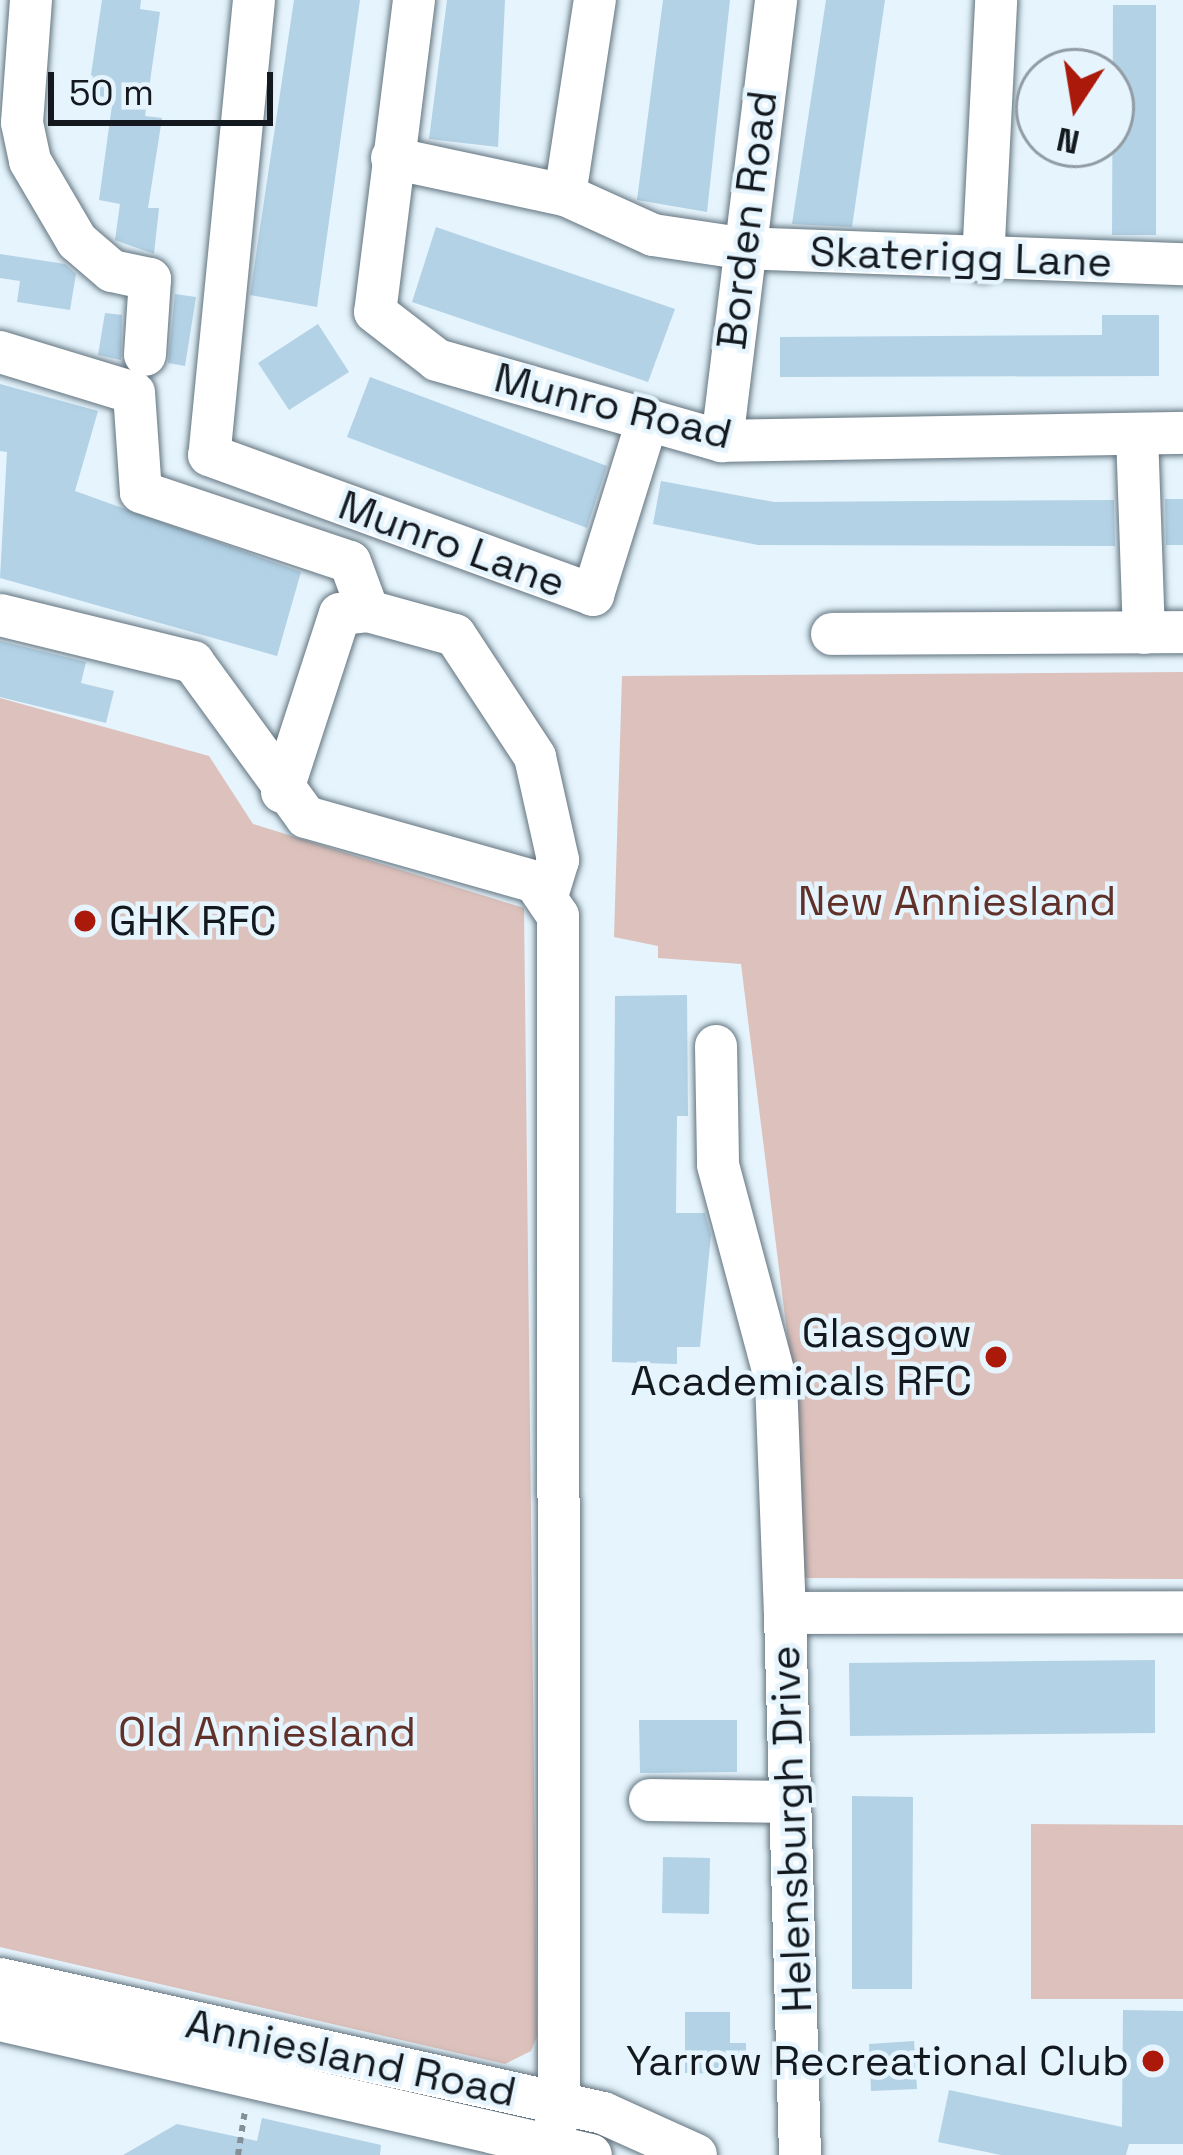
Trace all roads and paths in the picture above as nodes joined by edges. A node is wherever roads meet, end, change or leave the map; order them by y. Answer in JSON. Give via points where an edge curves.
{"nodes":[{"id":1,"x":32,"y":0,"type":"edge"},
{"id":2,"x":254,"y":0,"type":"edge"},
{"id":3,"x":414,"y":0,"type":"edge"},
{"id":4,"x":595,"y":0,"type":"edge"},
{"id":5,"x":776,"y":0,"type":"edge"},
{"id":6,"x":996,"y":0,"type":"edge"},
{"id":7,"x":11,"y":126,"type":"edge"},
{"id":8,"x":392,"y":158,"type":"junction"},
{"id":9,"x":565,"y":195,"type":"junction"},
{"id":10,"x":740,"y":248,"type":"junction"},
{"id":11,"x":982,"y":261,"type":"junction"},
{"id":12,"x":1183,"y":264,"type":"edge"},
{"id":13,"x":0,"y":352,"type":"edge"},
{"id":14,"x":145,"y":355,"type":"dead end"},
{"id":15,"x":647,"y":422,"type":"junction"},
{"id":16,"x":1183,"y":433,"type":"edge"},
{"id":17,"x":1137,"y":434,"type":"junction"},
{"id":18,"x":722,"y":441,"type":"junction"},
{"id":19,"x":368,"y":611,"type":"junction"},
{"id":20,"x":0,"y":615,"type":"edge"},
{"id":21,"x":1164,"y":633,"type":"edge"},
{"id":22,"x":832,"y":634,"type":"dead end"},
{"id":23,"x":282,"y":792,"type":"junction"},
{"id":24,"x":548,"y":892,"type":"junction"},
{"id":25,"x":716,"y":1046,"type":"dead end"},
{"id":26,"x":1183,"y":1612,"type":"edge"},
{"id":27,"x":785,"y":1613,"type":"junction"},
{"id":28,"x":650,"y":1800,"type":"dead end"},
{"id":29,"x":790,"y":1802,"type":"junction"},
{"id":30,"x":0,"y":1979,"type":"edge"},
{"id":31,"x":0,"y":2020,"type":"edge"},
{"id":32,"x":251,"y":2080,"type":"junction"},
{"id":33,"x":559,"y":2104,"type":"junction"},
{"id":34,"x":571,"y":2151,"type":"edge"},
{"id":35,"x":238,"y":2155,"type":"edge"},
{"id":36,"x":697,"y":2155,"type":"edge"},
{"id":37,"x":800,"y":2155,"type":"edge"}],
"edges":[{"from":1,"to":7,"type":"street"},
{"from":2,"to":15,"type":"street","name":"Munro Lane","via":[[208,455],[593,595]]},
{"from":3,"to":8,"type":"street","name":"Munro Road"},
{"from":4,"to":9,"type":"street"},
{"from":5,"to":10,"type":"street","name":"Borden Road"},
{"from":6,"to":11,"type":"street"},
{"from":7,"to":14,"type":"street","via":[[59,223],[112,271],[150,279]]},
{"from":8,"to":9,"type":"street","name":"Skaterigg Lane"},
{"from":8,"to":15,"type":"street","name":"Munro Road","via":[[375,312],[437,360]]},
{"from":9,"to":10,"type":"street","name":"Skaterigg Lane","via":[[653,235]]},
{"from":10,"to":11,"type":"street","name":"Skaterigg Lane"},
{"from":10,"to":18,"type":"street","name":"Borden Road"},
{"from":11,"to":12,"type":"street","name":"Skaterigg Lane"},
{"from":13,"to":19,"type":"street","via":[[134,393],[141,492],[350,562]]},
{"from":15,"to":18,"type":"street","name":"Munro Road"},
{"from":16,"to":17,"type":"street","name":"Munro Road"},
{"from":17,"to":18,"type":"street","name":"Munro Road"},
{"from":17,"to":21,"type":"street"},
{"from":19,"to":23,"type":"street","via":[[340,614]]},
{"from":19,"to":24,"type":"street","via":[[455,635],[480,664],[535,757],[558,860]]},
{"from":20,"to":23,"type":"street","via":[[193,662]]},
{"from":21,"to":22,"type":"street"},
{"from":23,"to":24,"type":"street","via":[[306,817]]},
{"from":24,"to":33,"type":"street","via":[[559,972]]},
{"from":25,"to":27,"type":"street","via":[[718,1165],[776,1381]]},
{"from":26,"to":27,"type":"street","name":"Helensburgh Drive"},
{"from":27,"to":29,"type":"street","name":"Helensburgh Drive"},
{"from":28,"to":29,"type":"street"},
{"from":29,"to":37,"type":"street","name":"Helensburgh Drive"},
{"from":30,"to":33,"type":"street","name":"Anniesland Road"},
{"from":31,"to":32,"type":"street","name":"Anniesland Road"},
{"from":32,"to":34,"type":"street","name":"Anniesland Road"},
{"from":32,"to":35,"type":"path"},
{"from":33,"to":34,"type":"street"},
{"from":33,"to":36,"type":"street","name":"Anniesland Road"}]}
